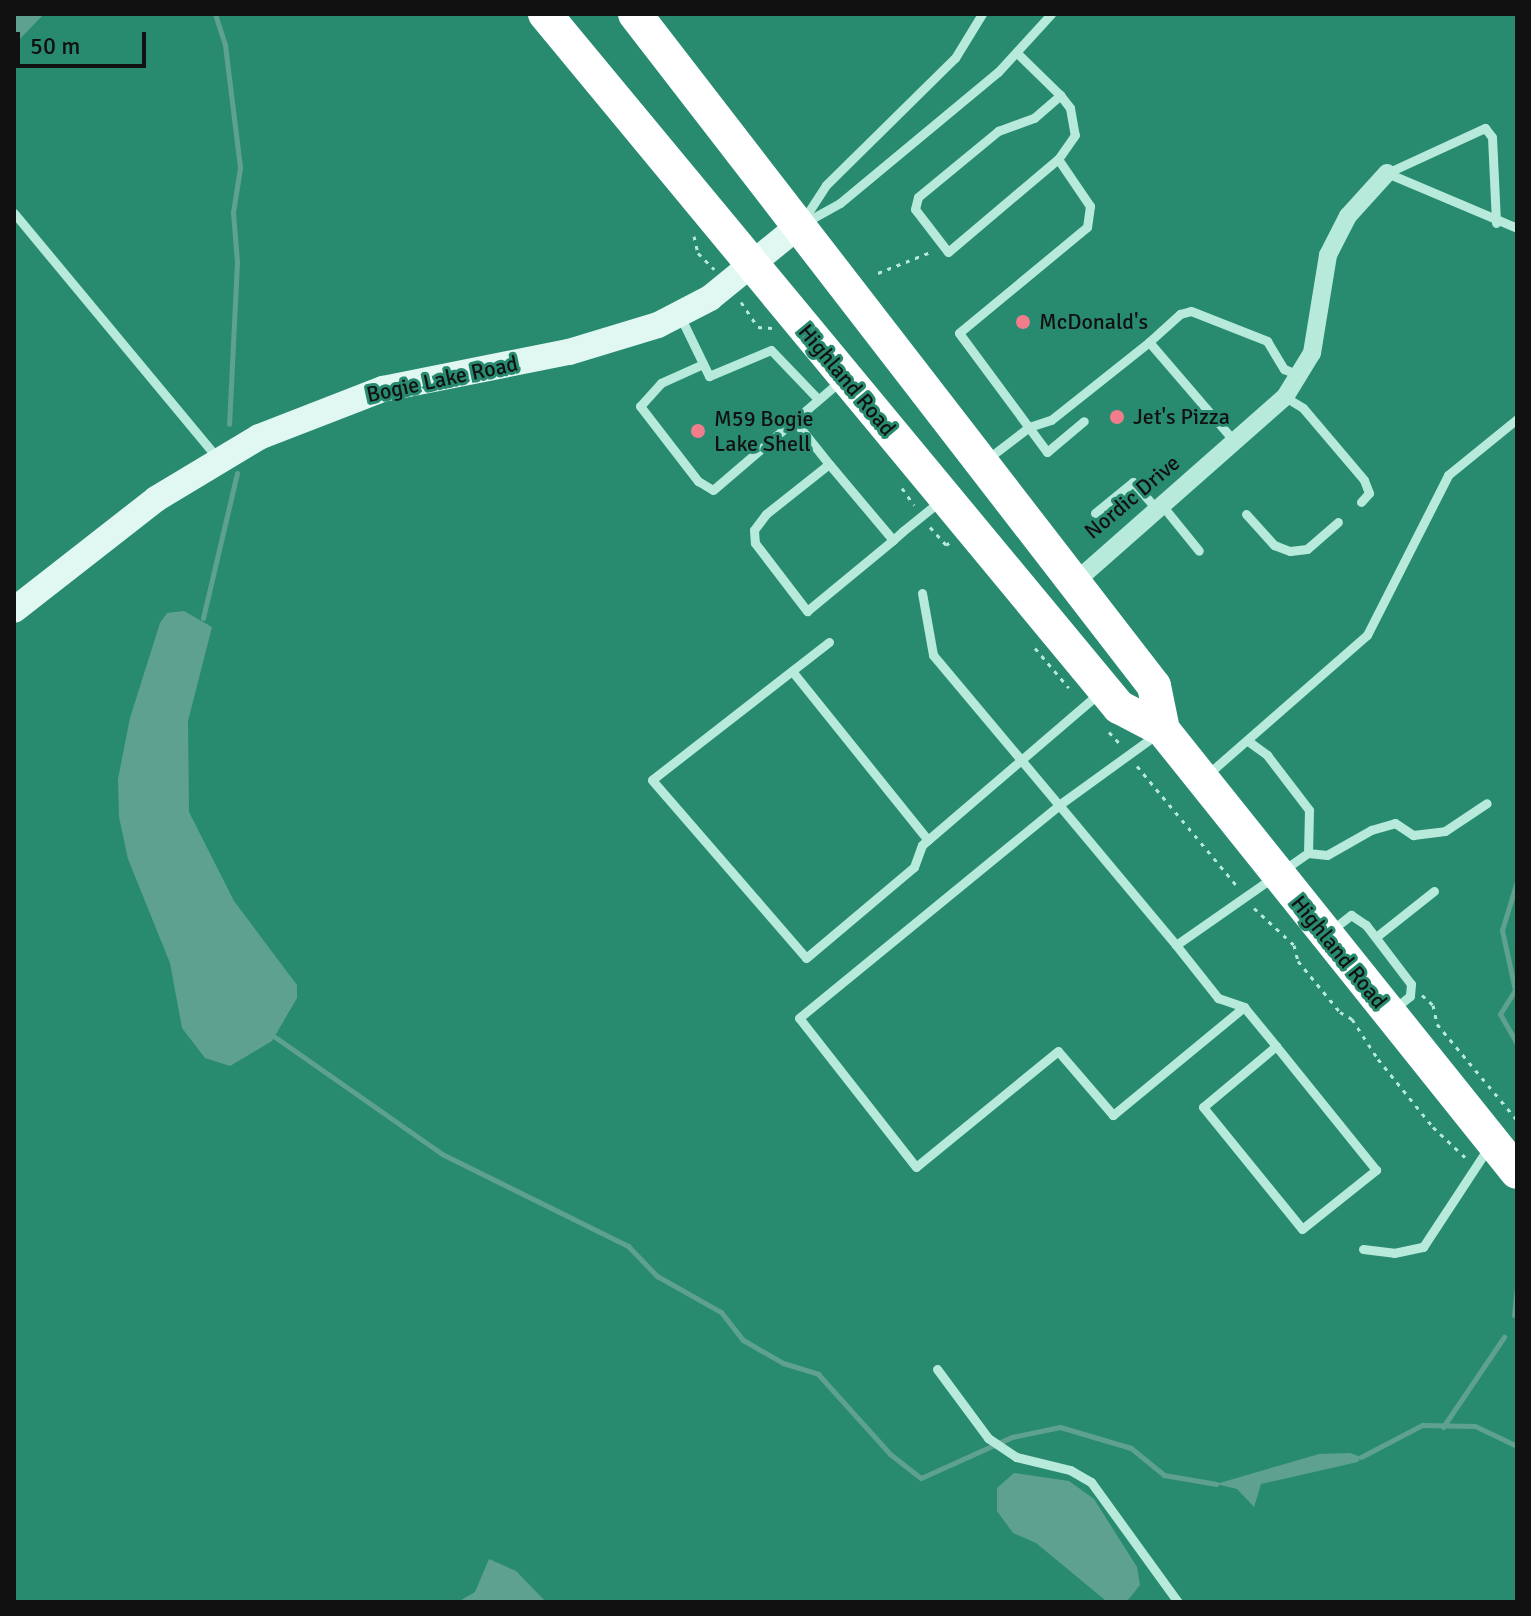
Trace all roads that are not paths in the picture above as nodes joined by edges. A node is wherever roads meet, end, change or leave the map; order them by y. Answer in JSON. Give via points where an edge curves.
{"nodes":[{"id":1,"x":545,"y":14,"type":"edge"},
{"id":2,"x":635,"y":14,"type":"edge"},
{"id":3,"x":982,"y":14,"type":"edge"},
{"id":4,"x":1051,"y":14,"type":"edge"},
{"id":5,"x":1018,"y":54,"type":"junction"},
{"id":6,"x":1060,"y":95,"type":"junction"},
{"id":7,"x":1058,"y":159,"type":"junction"},
{"id":8,"x":1387,"y":173,"type":"junction"},
{"id":9,"x":14,"y":213,"type":"edge"},
{"id":10,"x":1496,"y":223,"type":"junction"},
{"id":11,"x":801,"y":224,"type":"junction"},
{"id":12,"x":1517,"y":228,"type":"edge"},
{"id":13,"x":751,"y":264,"type":"junction"},
{"id":14,"x":680,"y":316,"type":"junction"},
{"id":15,"x":1149,"y":342,"type":"junction"},
{"id":16,"x":703,"y":364,"type":"junction"},
{"id":17,"x":1299,"y":375,"type":"junction"},
{"id":18,"x":845,"y":378,"type":"junction"},
{"id":19,"x":1285,"y":397,"type":"junction"},
{"id":20,"x":818,"y":399,"type":"junction"},
{"id":21,"x":1517,"y":419,"type":"edge"},
{"id":22,"x":794,"y":420,"type":"junction"},
{"id":23,"x":1084,"y":421,"type":"dead end"},
{"id":24,"x":1029,"y":427,"type":"junction"},
{"id":25,"x":1235,"y":442,"type":"junction"},
{"id":26,"x":218,"y":459,"type":"junction"},
{"id":27,"x":984,"y":462,"type":"junction"},
{"id":28,"x":829,"y":464,"type":"junction"},
{"id":29,"x":1361,"y":502,"type":"dead end"},
{"id":30,"x":1158,"y":506,"type":"junction"},
{"id":31,"x":933,"y":507,"type":"junction"},
{"id":32,"x":1095,"y":513,"type":"dead end"},
{"id":33,"x":1246,"y":514,"type":"dead end"},
{"id":34,"x":1338,"y":522,"type":"dead end"},
{"id":35,"x":893,"y":540,"type":"junction"},
{"id":36,"x":1199,"y":551,"type":"dead end"},
{"id":37,"x":1075,"y":582,"type":"junction"},
{"id":38,"x":922,"y":593,"type":"dead end"},
{"id":39,"x":1033,"y":604,"type":"junction"},
{"id":40,"x":14,"y":610,"type":"edge"},
{"id":41,"x":829,"y":642,"type":"dead end"},
{"id":42,"x":792,"y":671,"type":"junction"},
{"id":43,"x":1095,"y":696,"type":"junction"},
{"id":44,"x":1163,"y":730,"type":"junction"},
{"id":45,"x":1248,"y":741,"type":"junction"},
{"id":46,"x":1019,"y":761,"type":"junction"},
{"id":47,"x":1202,"y":779,"type":"junction"},
{"id":48,"x":1487,"y":803,"type":"dead end"},
{"id":49,"x":1059,"y":805,"type":"junction"},
{"id":50,"x":928,"y":840,"type":"junction"},
{"id":51,"x":1308,"y":853,"type":"junction"},
{"id":52,"x":1277,"y":874,"type":"junction"},
{"id":53,"x":1434,"y":891,"type":"dead end"},
{"id":54,"x":1325,"y":935,"type":"junction"},
{"id":55,"x":1376,"y":937,"type":"junction"},
{"id":56,"x":1176,"y":945,"type":"junction"},
{"id":57,"x":1401,"y":1002,"type":"junction"},
{"id":58,"x":1244,"y":1007,"type":"junction"},
{"id":59,"x":1276,"y":1046,"type":"junction"},
{"id":60,"x":1495,"y":1143,"type":"edge"},
{"id":61,"x":1516,"y":1169,"type":"edge"},
{"id":62,"x":1363,"y":1249,"type":"dead end"},
{"id":63,"x":937,"y":1369,"type":"dead end"},
{"id":64,"x":1178,"y":1602,"type":"edge"}],
"edges":[{"from":1,"to":13,"type":"highway","name":"Highland Road"},
{"from":2,"to":11,"type":"highway","name":"Highland Road"},
{"from":3,"to":11,"type":"lane","name":"Bogie Lake Road","via":[[955,58],[826,185]]},
{"from":4,"to":5,"type":"lane","name":"Bogie Lake Road"},
{"from":5,"to":6,"type":"lane"},
{"from":5,"to":11,"type":"lane","name":"Bogie Lake Road","via":[[840,203]]},
{"from":6,"to":7,"type":"lane","via":[[1077,126]]},
{"from":6,"to":7,"type":"lane","via":[[1034,118],[998,131],[918,197],[915,209],[945,248]]},
{"from":7,"to":24,"type":"lane","via":[[1090,206],[1090,219],[1076,237],[959,333]]},
{"from":8,"to":10,"type":"lane"},
{"from":8,"to":10,"type":"lane","via":[[1485,128],[1492,137]]},
{"from":8,"to":17,"type":"street","name":"Nordic Drive","via":[[1348,216],[1328,255],[1321,319],[1312,353]]},
{"from":9,"to":26,"type":"lane"},
{"from":10,"to":12,"type":"lane"},
{"from":11,"to":13,"type":"main road","name":"Bogie Lake Road"},
{"from":11,"to":27,"type":"highway","name":"Highland Road"},
{"from":13,"to":14,"type":"main road","name":"Bogie Lake Road"},
{"from":13,"to":18,"type":"highway","name":"Highland Road"},
{"from":14,"to":16,"type":"lane"},
{"from":14,"to":26,"type":"main road","name":"Bogie Lake Road","via":[[594,346],[359,396]]},
{"from":15,"to":17,"type":"lane","via":[[1180,314],[1191,311],[1267,341],[1284,369]]},
{"from":15,"to":24,"type":"lane","via":[[1051,420]]},
{"from":15,"to":25,"type":"lane"},
{"from":16,"to":20,"type":"lane","via":[[714,377],[750,356],[777,352]]},
{"from":16,"to":22,"type":"lane","via":[[661,383],[640,406],[706,488],[713,490]]},
{"from":17,"to":19,"type":"street","name":"Nordic Drive"},
{"from":18,"to":20,"type":"lane"},
{"from":18,"to":31,"type":"highway","name":"Highland Road"},
{"from":19,"to":25,"type":"street","name":"Nordic Drive"},
{"from":19,"to":29,"type":"lane","via":[[1303,408],[1364,480],[1369,493]]},
{"from":20,"to":22,"type":"lane"},
{"from":21,"to":45,"type":"lane","via":[[1448,475],[1367,635]]},
{"from":22,"to":28,"type":"lane"},
{"from":23,"to":24,"type":"lane","via":[[1047,452]]},
{"from":24,"to":27,"type":"lane"},
{"from":25,"to":30,"type":"street","name":"Nordic Drive"},
{"from":26,"to":40,"type":"main road","name":"Bogie Lake Road","via":[[121,524]]},
{"from":27,"to":37,"type":"highway","name":"Highland Road"},
{"from":28,"to":35,"type":"lane"},
{"from":28,"to":35,"type":"lane","via":[[766,514],[754,530],[755,543],[807,611]]},
{"from":30,"to":32,"type":"lane","via":[[1133,482]]},
{"from":30,"to":36,"type":"lane"},
{"from":30,"to":37,"type":"street","name":"Nordic Drive"},
{"from":31,"to":35,"type":"lane"},
{"from":31,"to":39,"type":"highway","name":"Highland Road"},
{"from":33,"to":34,"type":"lane","via":[[1274,545],[1290,551],[1307,549]]},
{"from":37,"to":39,"type":"highway","via":[[1063,599]]},
{"from":37,"to":44,"type":"highway","name":"Highland Road","via":[[1154,686]]},
{"from":38,"to":46,"type":"lane","via":[[933,655]]},
{"from":39,"to":43,"type":"highway","name":"Highland Road"},
{"from":41,"to":42,"type":"lane"},
{"from":42,"to":50,"type":"lane"},
{"from":42,"to":50,"type":"lane","via":[[652,780],[806,958],[914,867]]},
{"from":43,"to":44,"type":"highway","name":"Highland Road"},
{"from":43,"to":46,"type":"lane"},
{"from":44,"to":47,"type":"highway","name":"Highland Road"},
{"from":44,"to":49,"type":"lane"},
{"from":45,"to":47,"type":"lane"},
{"from":45,"to":51,"type":"lane","via":[[1267,755],[1309,810]]},
{"from":46,"to":49,"type":"lane"},
{"from":46,"to":50,"type":"lane"},
{"from":47,"to":52,"type":"highway","name":"Highland Road"},
{"from":48,"to":51,"type":"lane","via":[[1445,831],[1413,835],[1395,823],[1327,855]]},
{"from":49,"to":56,"type":"lane"},
{"from":49,"to":58,"type":"lane","via":[[799,1018],[916,1167],[1058,1051],[1113,1115]]},
{"from":51,"to":52,"type":"lane"},
{"from":52,"to":54,"type":"highway","name":"Highland Road"},
{"from":52,"to":56,"type":"lane"},
{"from":53,"to":55,"type":"lane"},
{"from":54,"to":55,"type":"lane","via":[[1351,915]]},
{"from":54,"to":57,"type":"highway","name":"Highland Road"},
{"from":55,"to":57,"type":"lane"},
{"from":56,"to":58,"type":"lane","via":[[1218,998]]},
{"from":57,"to":60,"type":"highway","name":"Highland Road"},
{"from":58,"to":59,"type":"lane"},
{"from":59,"to":59,"type":"lane","via":[[1376,1170],[1302,1229],[1203,1107]]},
{"from":60,"to":61,"type":"highway","name":"Highland Road"},
{"from":60,"to":62,"type":"lane","via":[[1423,1247],[1394,1253]]},
{"from":63,"to":64,"type":"lane","via":[[988,1438],[1016,1457],[1070,1470],[1091,1482]]}]}
